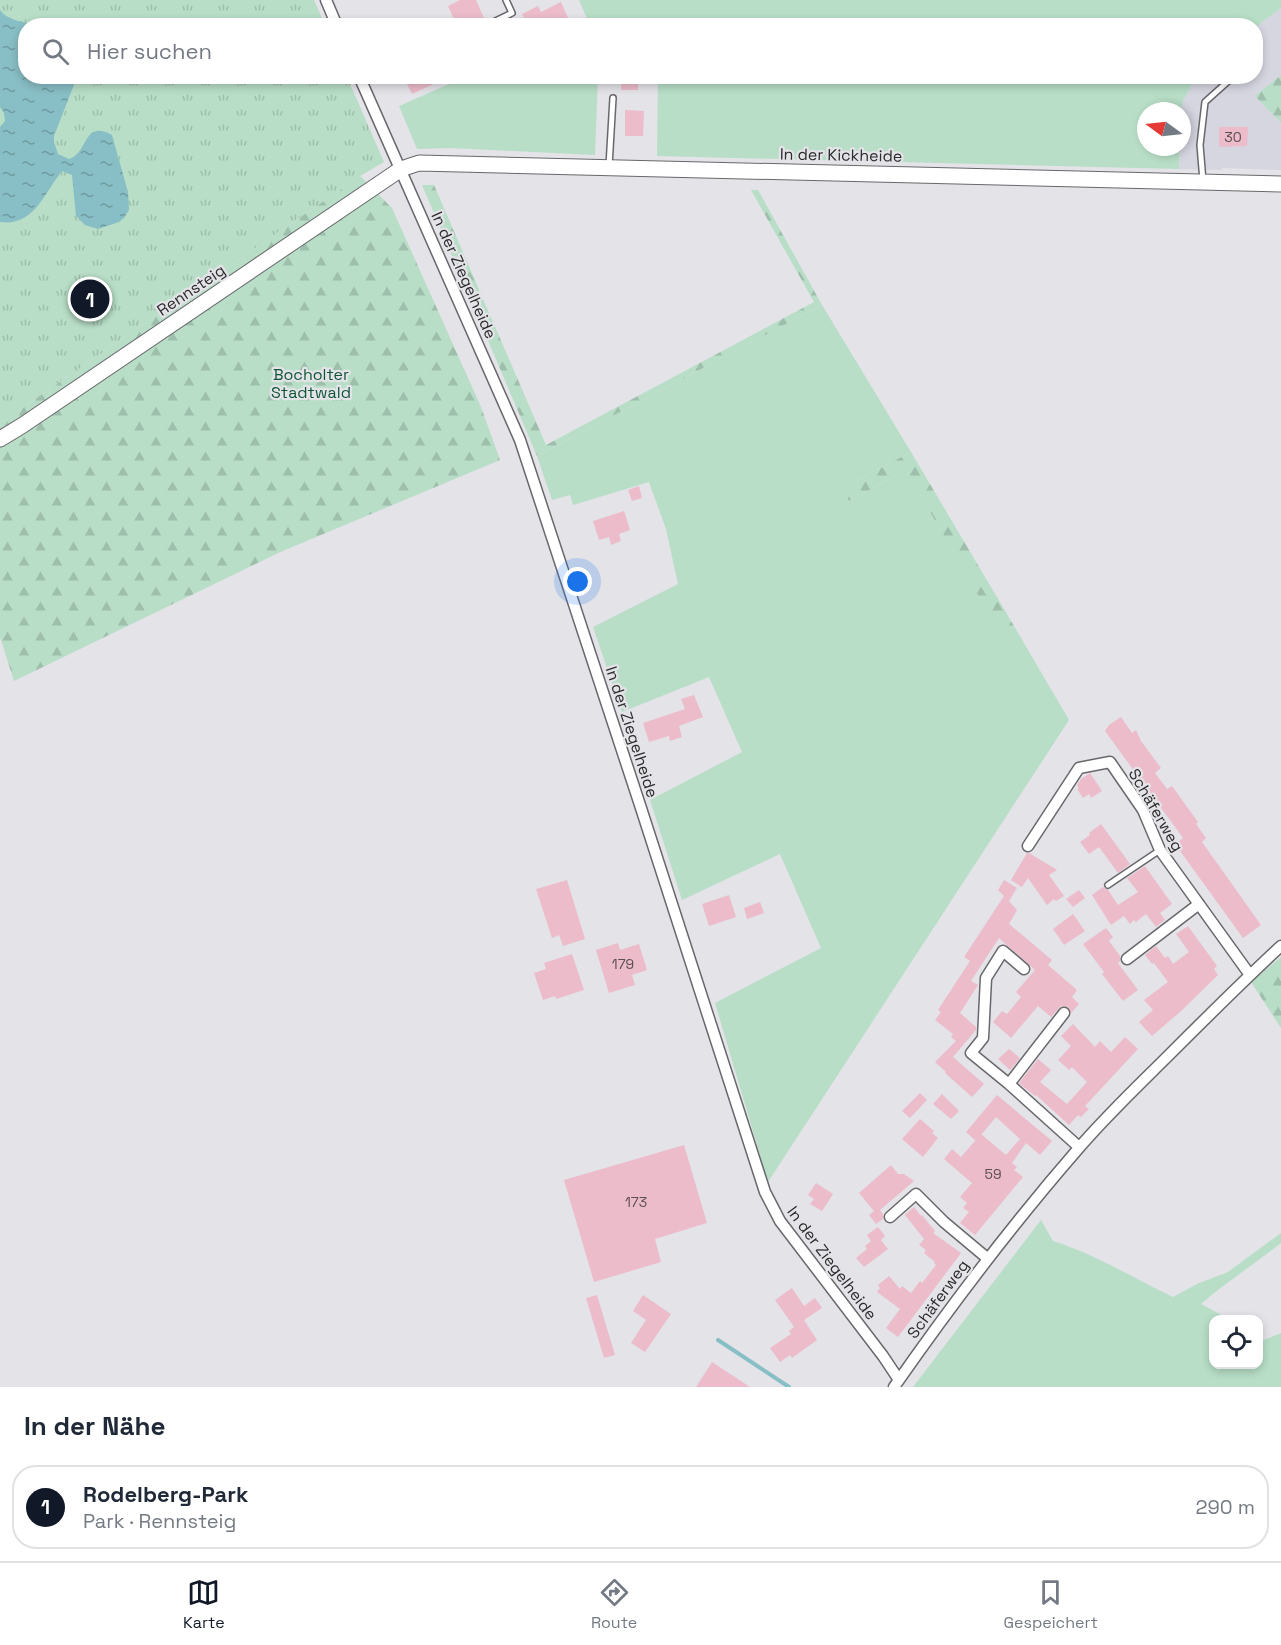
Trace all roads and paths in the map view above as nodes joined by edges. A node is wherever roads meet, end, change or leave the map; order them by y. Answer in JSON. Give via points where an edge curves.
{"nodes":[{"id":1,"x":326,"y":0,"type":"edge"},
{"id":2,"x":506,"y":0,"type":"edge"},
{"id":3,"x":334,"y":18,"type":"edge"},
{"id":4,"x":502,"y":18,"type":"edge"},
{"id":5,"x":366,"y":84,"type":"edge"},
{"id":6,"x":1225,"y":84,"type":"edge"},
{"id":7,"x":613,"y":98,"type":"dead end"},
{"id":8,"x":609,"y":167,"type":"junction"},
{"id":9,"x":401,"y":169,"type":"junction"},
{"id":10,"x":1203,"y":182,"type":"junction"},
{"id":11,"x":1281,"y":184,"type":"edge"},
{"id":12,"x":0,"y":439,"type":"edge"},
{"id":13,"x":1028,"y":846,"type":"dead end"},
{"id":14,"x":1160,"y":850,"type":"junction"},
{"id":15,"x":1108,"y":885,"type":"dead end"},
{"id":16,"x":1199,"y":904,"type":"junction"},
{"id":17,"x":1281,"y":946,"type":"edge"},
{"id":18,"x":1127,"y":958,"type":"dead end"},
{"id":19,"x":1024,"y":969,"type":"dead end"},
{"id":20,"x":1250,"y":975,"type":"junction"},
{"id":21,"x":1064,"y":1013,"type":"dead end"},
{"id":22,"x":1008,"y":1084,"type":"junction"},
{"id":23,"x":1079,"y":1148,"type":"junction"},
{"id":24,"x":890,"y":1217,"type":"dead end"},
{"id":25,"x":987,"y":1258,"type":"junction"},
{"id":26,"x":914,"y":1357,"type":"joint"},
{"id":27,"x":897,"y":1384,"type":"edge"}],
"edges":[{"from":1,"to":3,"type":"street"},
{"from":2,"to":4,"type":"lane","via":[[512,13]]},
{"from":5,"to":9,"type":"street","name":"In der Ziegelheide"},
{"from":6,"to":10,"type":"lane","via":[[1204,102],[1200,145]]},
{"from":7,"to":8,"type":"lane"},
{"from":8,"to":9,"type":"street","name":"In der Kickheide","via":[[419,163]]},
{"from":8,"to":10,"type":"street","name":"In der Kickheide"},
{"from":9,"to":12,"type":"street","name":"Rennsteig"},
{"from":9,"to":27,"type":"street","name":"In der Ziegelheide","via":[[520,440],[765,1191],[780,1221],[876,1347]]},
{"from":10,"to":11,"type":"street","name":"In der Kickheide"},
{"from":13,"to":14,"type":"street","name":"Schäferweg","via":[[1079,768],[1110,762],[1143,810]]},
{"from":14,"to":15,"type":"lane"},
{"from":14,"to":16,"type":"street","name":"Schäferweg"},
{"from":16,"to":18,"type":"street"},
{"from":16,"to":20,"type":"street","name":"Schäferweg"},
{"from":17,"to":20,"type":"street","name":"Schäferweg"},
{"from":19,"to":22,"type":"street","via":[[1003,951],[990,971],[986,978],[983,1038],[971,1053]]},
{"from":20,"to":23,"type":"street","name":"Schäferweg"},
{"from":21,"to":22,"type":"street"},
{"from":22,"to":23,"type":"street"},
{"from":23,"to":25,"type":"street","name":"Schäferweg"},
{"from":24,"to":25,"type":"street","name":"Schäferweg","via":[[916,1194]]},
{"from":25,"to":26,"type":"street","name":"Schäferweg"},
{"from":26,"to":27,"type":"street","name":"In der Ziegelheide"}]}
